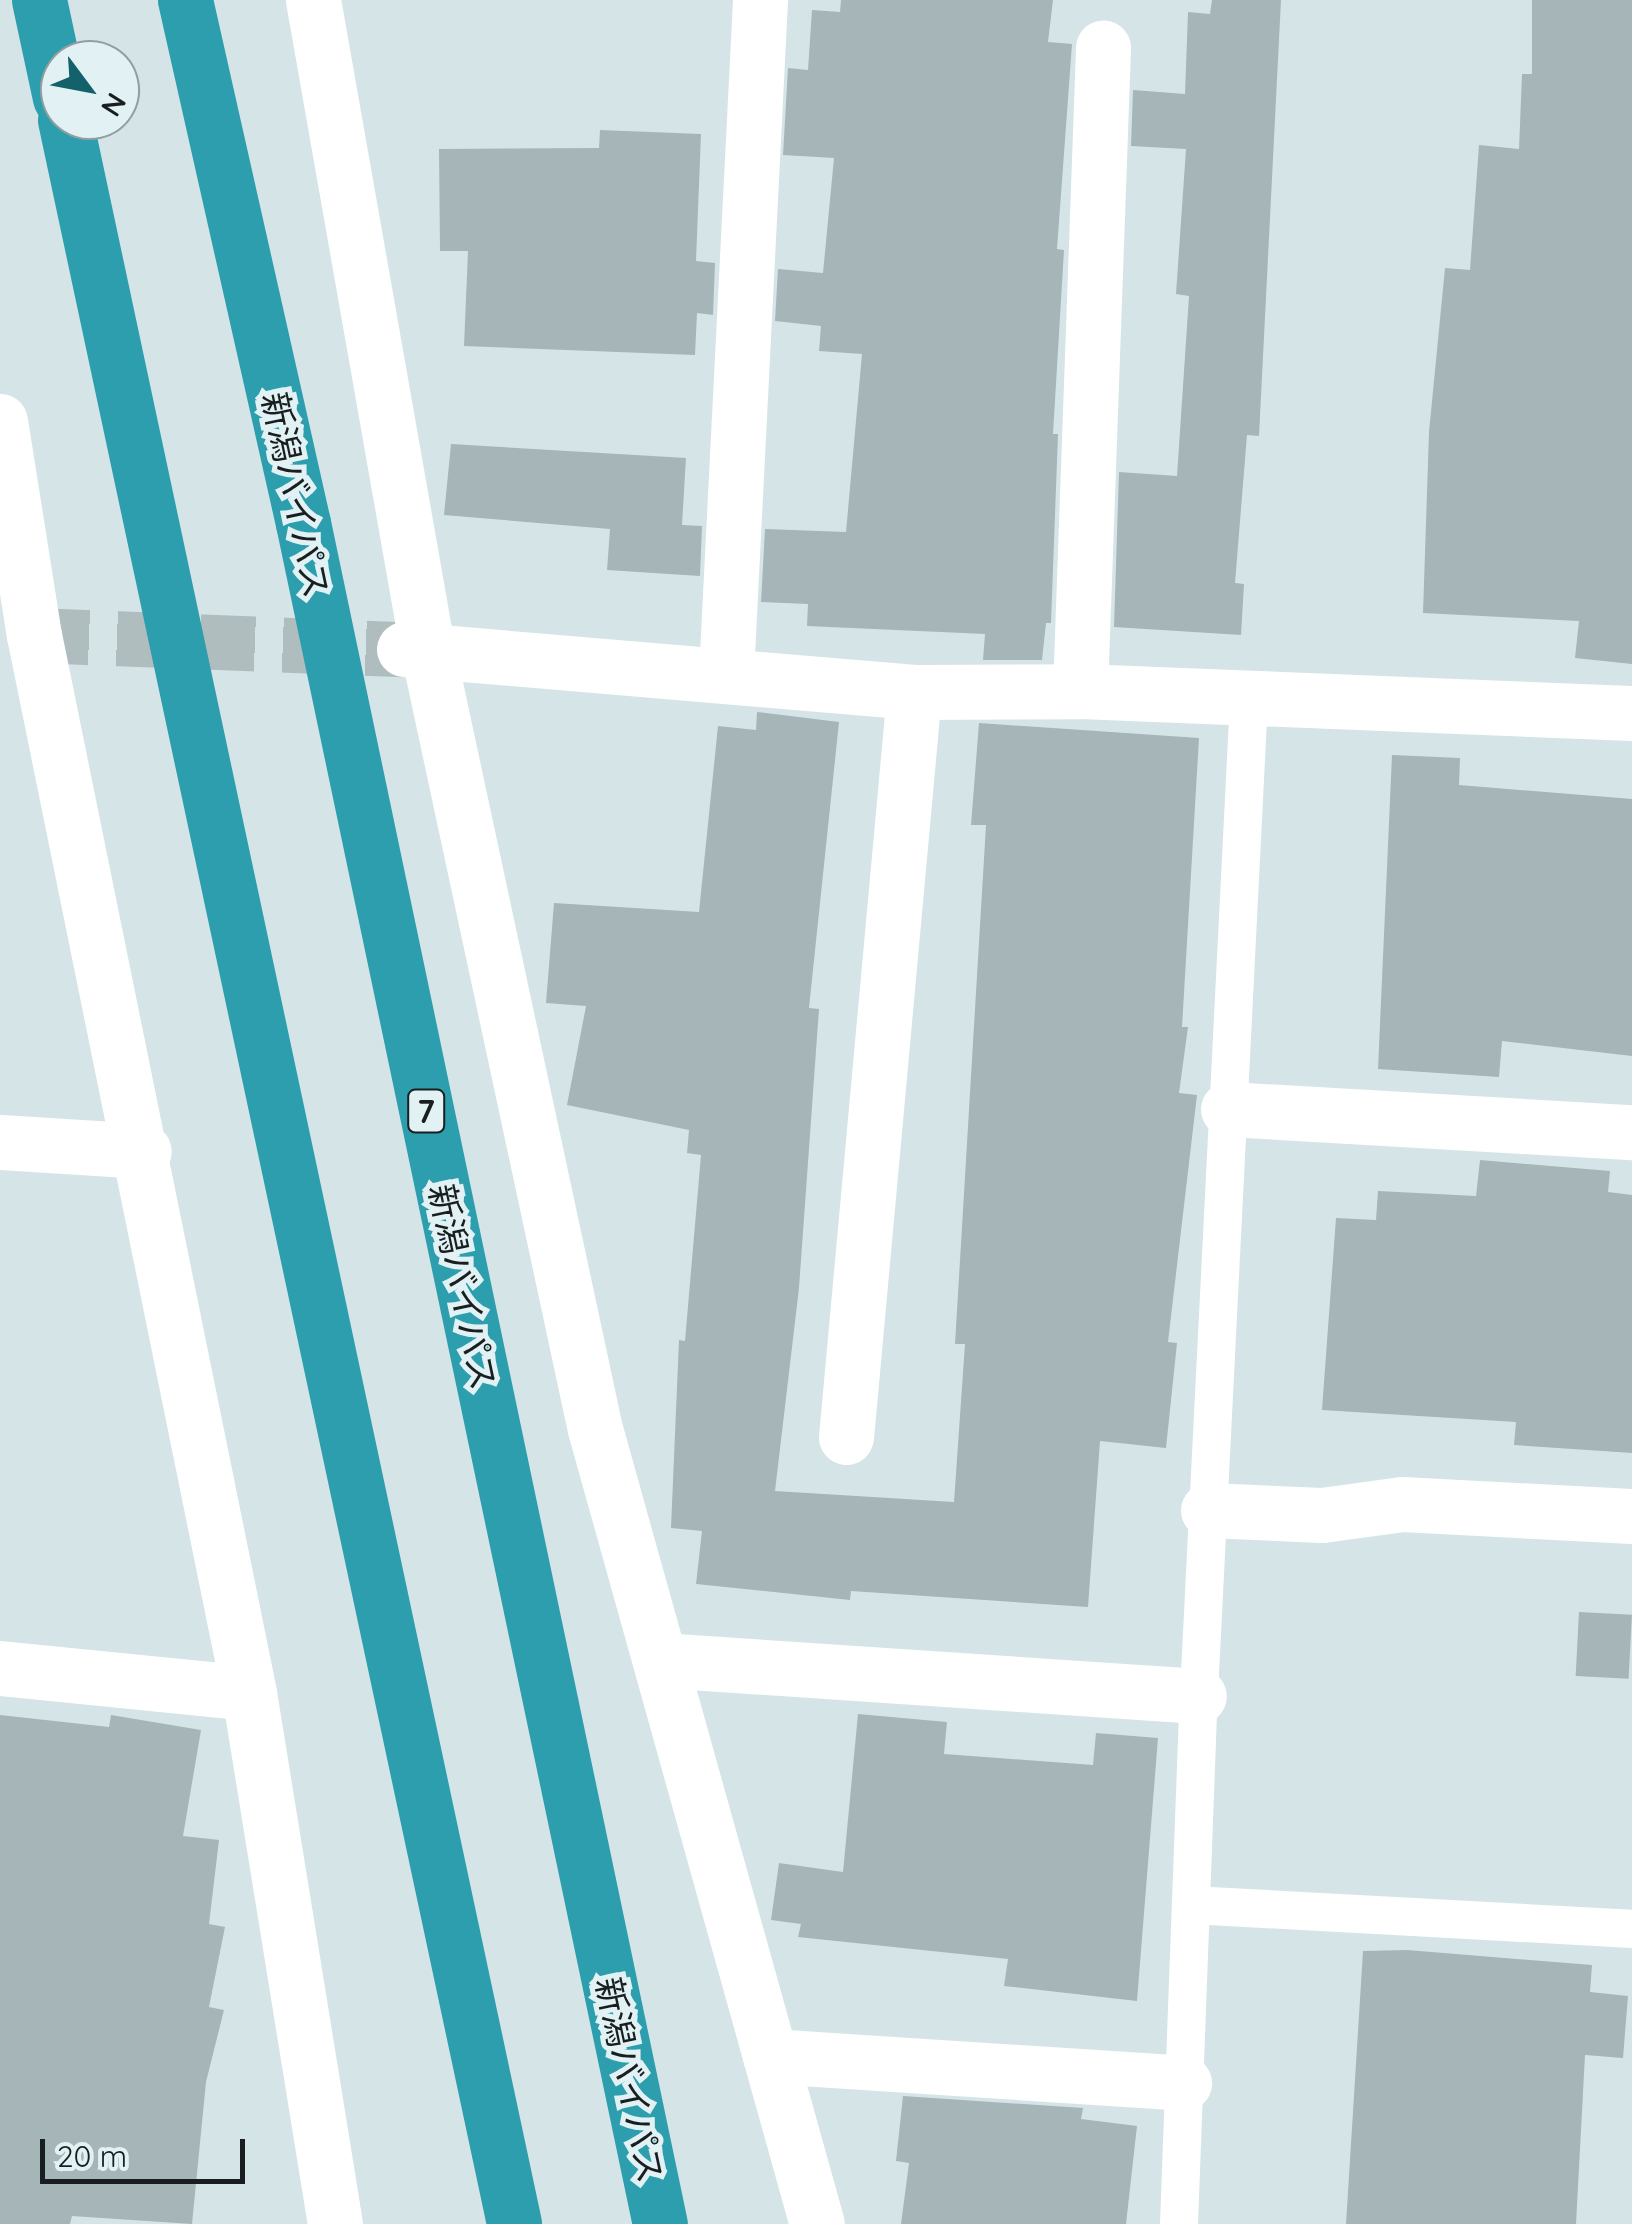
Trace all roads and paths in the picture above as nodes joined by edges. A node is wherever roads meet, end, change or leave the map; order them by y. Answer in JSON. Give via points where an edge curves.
{"nodes":[{"id":1,"x":39,"y":0,"type":"edge"},
{"id":2,"x":185,"y":0,"type":"edge"},
{"id":3,"x":313,"y":0,"type":"edge"},
{"id":4,"x":760,"y":0,"type":"edge"},
{"id":5,"x":48,"y":40,"type":"edge"},
{"id":6,"x":1103,"y":47,"type":"dead end"},
{"id":7,"x":69,"y":140,"type":"edge"},
{"id":8,"x":0,"y":421,"type":"edge"},
{"id":9,"x":17,"y":634,"type":"edge"},
{"id":10,"x":415,"y":648,"type":"junction"},
{"id":11,"x":726,"y":674,"type":"junction"},
{"id":12,"x":1080,"y":691,"type":"junction"},
{"id":13,"x":914,"y":692,"type":"junction"},
{"id":14,"x":1248,"y":700,"type":"junction"},
{"id":15,"x":1632,"y":712,"type":"edge"},
{"id":16,"x":1228,"y":1108,"type":"junction"},
{"id":17,"x":1632,"y":1132,"type":"edge"},
{"id":18,"x":0,"y":1142,"type":"edge"},
{"id":19,"x":144,"y":1151,"type":"junction"},
{"id":20,"x":846,"y":1437,"type":"dead end"},
{"id":21,"x":1208,"y":1510,"type":"junction"},
{"id":22,"x":1632,"y":1516,"type":"edge"},
{"id":23,"x":660,"y":1660,"type":"junction"},
{"id":24,"x":0,"y":1668,"type":"edge"},
{"id":25,"x":250,"y":1694,"type":"junction"},
{"id":26,"x":1199,"y":1696,"type":"junction"},
{"id":27,"x":1191,"y":1905,"type":"junction"},
{"id":28,"x":1632,"y":1929,"type":"edge"},
{"id":29,"x":770,"y":2056,"type":"junction"},
{"id":30,"x":1184,"y":2083,"type":"junction"},
{"id":31,"x":335,"y":2224,"type":"edge"},
{"id":32,"x":514,"y":2224,"type":"edge"},
{"id":33,"x":660,"y":2224,"type":"edge"},
{"id":34,"x":817,"y":2224,"type":"edge"},
{"id":35,"x":1179,"y":2224,"type":"edge"}],
"edges":[{"from":1,"to":5,"type":"highway"},
{"from":2,"to":33,"type":"highway","name":"新潟バイパス","number":"7","via":[[303,524]]},
{"from":3,"to":10,"type":"street"},
{"from":4,"to":11,"type":"street"},
{"from":6,"to":12,"type":"street"},
{"from":7,"to":32,"type":"highway"},
{"from":8,"to":9,"type":"street"},
{"from":9,"to":19,"type":"street"},
{"from":10,"to":11,"type":"street"},
{"from":10,"to":23,"type":"street","via":[[595,1429]]},
{"from":11,"to":13,"type":"street"},
{"from":12,"to":13,"type":"street"},
{"from":12,"to":14,"type":"street"},
{"from":13,"to":20,"type":"street"},
{"from":14,"to":15,"type":"street"},
{"from":14,"to":16,"type":"lane"},
{"from":16,"to":17,"type":"street"},
{"from":16,"to":21,"type":"lane"},
{"from":18,"to":19,"type":"street"},
{"from":19,"to":25,"type":"street"},
{"from":21,"to":22,"type":"street","via":[[1322,1516],[1402,1504]]},
{"from":21,"to":26,"type":"lane"},
{"from":23,"to":26,"type":"street"},
{"from":23,"to":29,"type":"street"},
{"from":24,"to":25,"type":"street"},
{"from":25,"to":31,"type":"street"},
{"from":26,"to":27,"type":"lane"},
{"from":27,"to":28,"type":"lane"},
{"from":27,"to":30,"type":"lane"},
{"from":29,"to":30,"type":"street"},
{"from":29,"to":34,"type":"street"},
{"from":30,"to":35,"type":"lane"}]}
